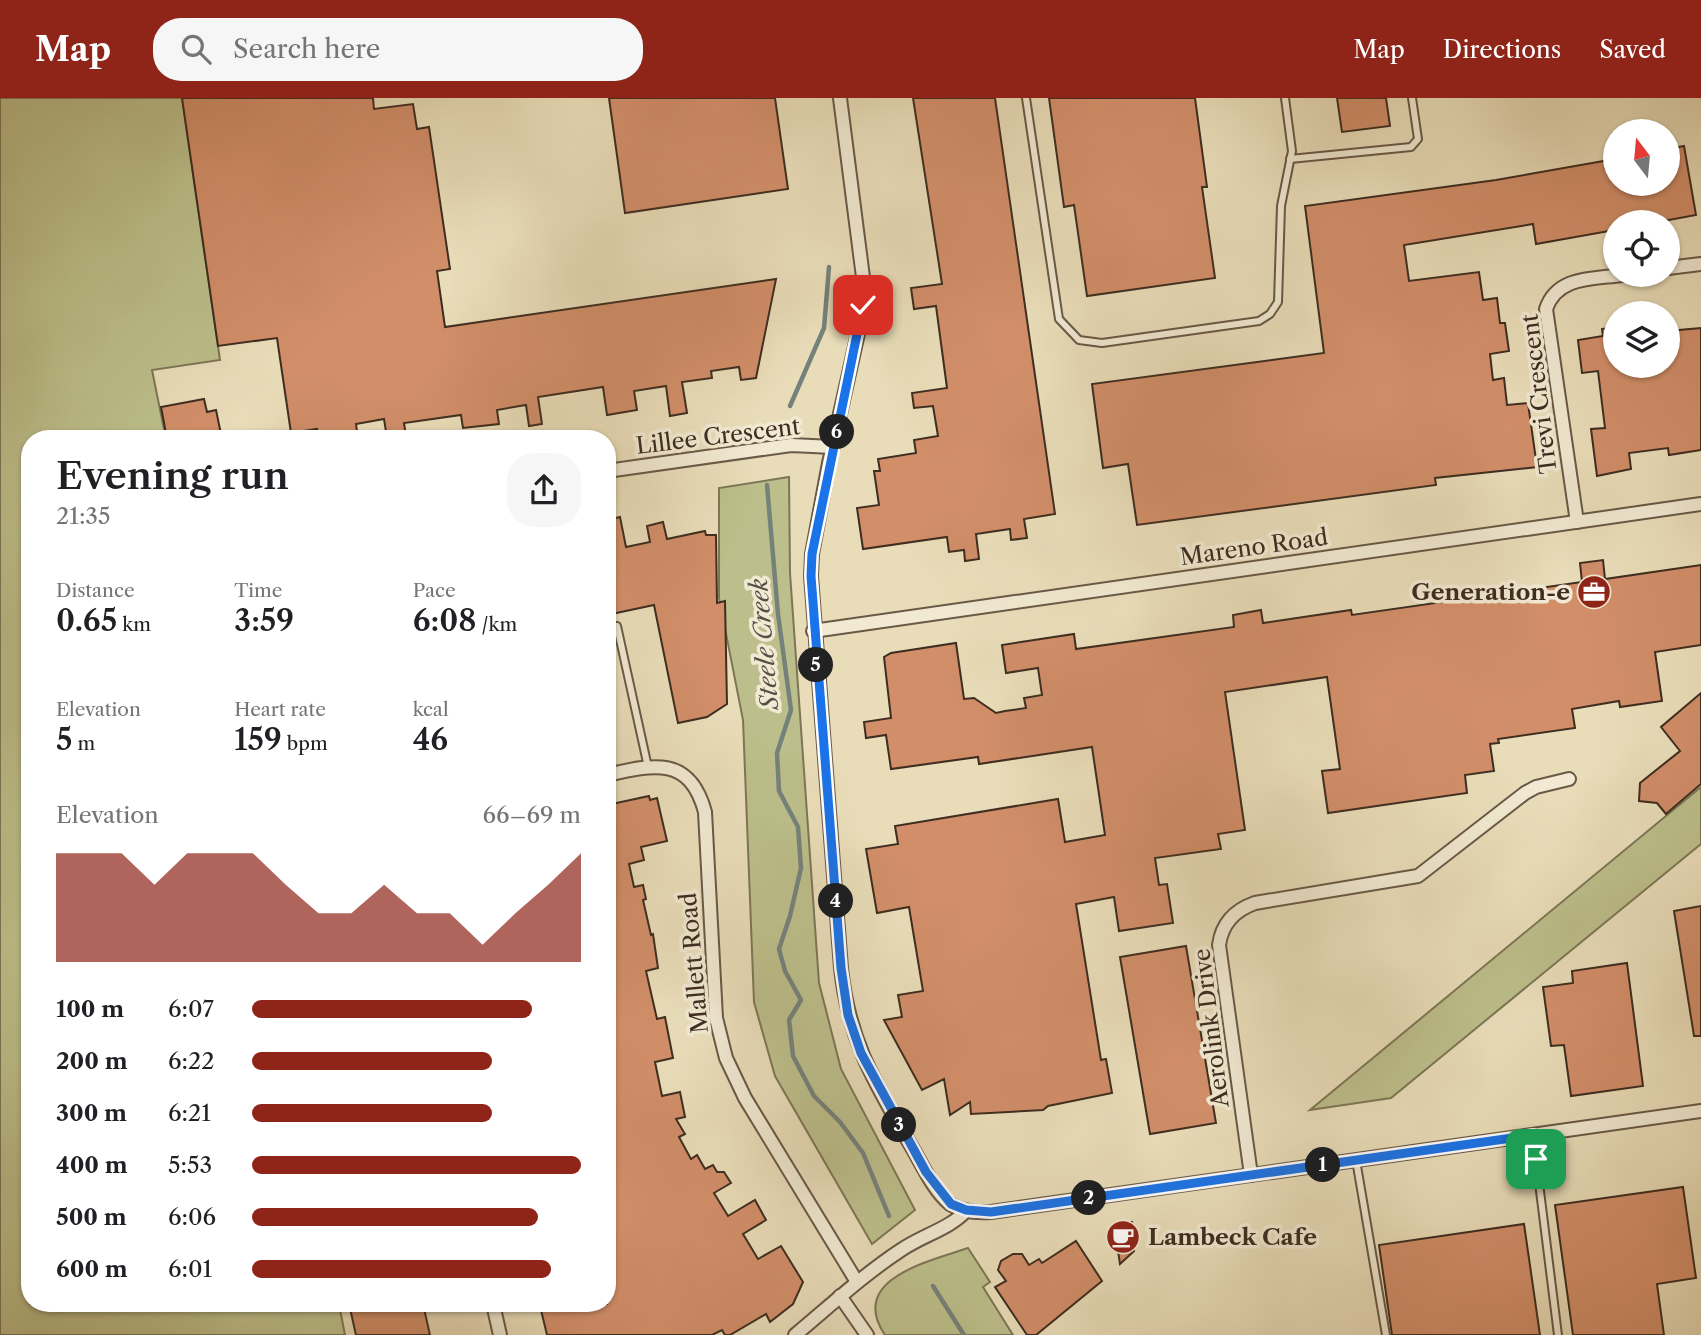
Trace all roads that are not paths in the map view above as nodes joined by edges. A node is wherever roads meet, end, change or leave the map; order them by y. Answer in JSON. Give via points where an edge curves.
{"nodes":[{"id":1,"x":840,"y":98,"type":"edge"},
{"id":2,"x":1026,"y":98,"type":"edge"},
{"id":3,"x":1285,"y":98,"type":"edge"},
{"id":4,"x":1412,"y":98,"type":"edge"},
{"id":5,"x":1290,"y":159,"type":"junction"},
{"id":6,"x":1701,"y":264,"type":"edge"},
{"id":7,"x":1680,"y":267,"type":"edge"},
{"id":8,"x":1603,"y":277,"type":"edge"},
{"id":9,"x":833,"y":447,"type":"junction"},
{"id":10,"x":616,"y":470,"type":"edge"},
{"id":11,"x":1701,"y":504,"type":"edge"},
{"id":12,"x":1577,"y":522,"type":"junction"},
{"id":13,"x":617,"y":626,"type":"dead end"},
{"id":14,"x":813,"y":631,"type":"junction"},
{"id":15,"x":648,"y":767,"type":"junction"},
{"id":16,"x":616,"y":773,"type":"edge"},
{"id":17,"x":1569,"y":779,"type":"dead end"},
{"id":18,"x":1701,"y":1111,"type":"edge"},
{"id":19,"x":1533,"y":1135,"type":"junction"},
{"id":20,"x":1356,"y":1160,"type":"junction"},
{"id":21,"x":1251,"y":1175,"type":"junction"},
{"id":22,"x":966,"y":1210,"type":"junction"},
{"id":23,"x":857,"y":1282,"type":"junction"},
{"id":24,"x":840,"y":1296,"type":"junction"},
{"id":25,"x":495,"y":1312,"type":"edge"},
{"id":26,"x":500,"y":1335,"type":"edge"},
{"id":27,"x":795,"y":1335,"type":"edge"},
{"id":28,"x":867,"y":1335,"type":"edge"},
{"id":29,"x":1386,"y":1335,"type":"edge"},
{"id":30,"x":1558,"y":1335,"type":"edge"}],
"edges":[{"from":1,"to":9,"type":"street","via":[[864,285]]},
{"from":2,"to":5,"type":"lane","via":[[1055,306],[1065,328],[1079,340],[1102,343],[1259,321],[1270,314],[1278,302],[1281,205]]},
{"from":3,"to":5,"type":"lane"},
{"from":4,"to":5,"type":"lane","via":[[1418,139],[1411,147]]},
{"from":6,"to":7,"type":"street"},
{"from":8,"to":12,"type":"street","name":"Trevi Crescent","via":[[1559,287],[1546,309]]},
{"from":9,"to":10,"type":"street","name":"Lillee Crescent","via":[[791,445]]},
{"from":9,"to":14,"type":"street","via":[[812,554]]},
{"from":11,"to":12,"type":"street","name":"Mareno Road"},
{"from":12,"to":14,"type":"street","name":"Mareno Road"},
{"from":13,"to":15,"type":"lane"},
{"from":14,"to":22,"type":"street","via":[[841,968],[851,1029],[873,1079],[926,1172],[943,1197]]},
{"from":15,"to":16,"type":"street","name":"Mallett Road"},
{"from":15,"to":23,"type":"street","name":"Mallett Road","via":[[675,769],[689,778],[700,794],[705,812],[716,1018],[724,1051],[745,1098]]},
{"from":17,"to":21,"type":"street","name":"Aerolink Drive","via":[[1525,793],[1418,876],[1255,903],[1243,907],[1226,924],[1219,945]]},
{"from":18,"to":19,"type":"street"},
{"from":19,"to":20,"type":"street"},
{"from":19,"to":30,"type":"lane"},
{"from":20,"to":21,"type":"street"},
{"from":20,"to":29,"type":"lane"},
{"from":21,"to":22,"type":"street","via":[[991,1212]]},
{"from":22,"to":23,"type":"street"},
{"from":23,"to":24,"type":"street"},
{"from":24,"to":27,"type":"street"},
{"from":24,"to":28,"type":"street"},
{"from":25,"to":26,"type":"street"}]}
